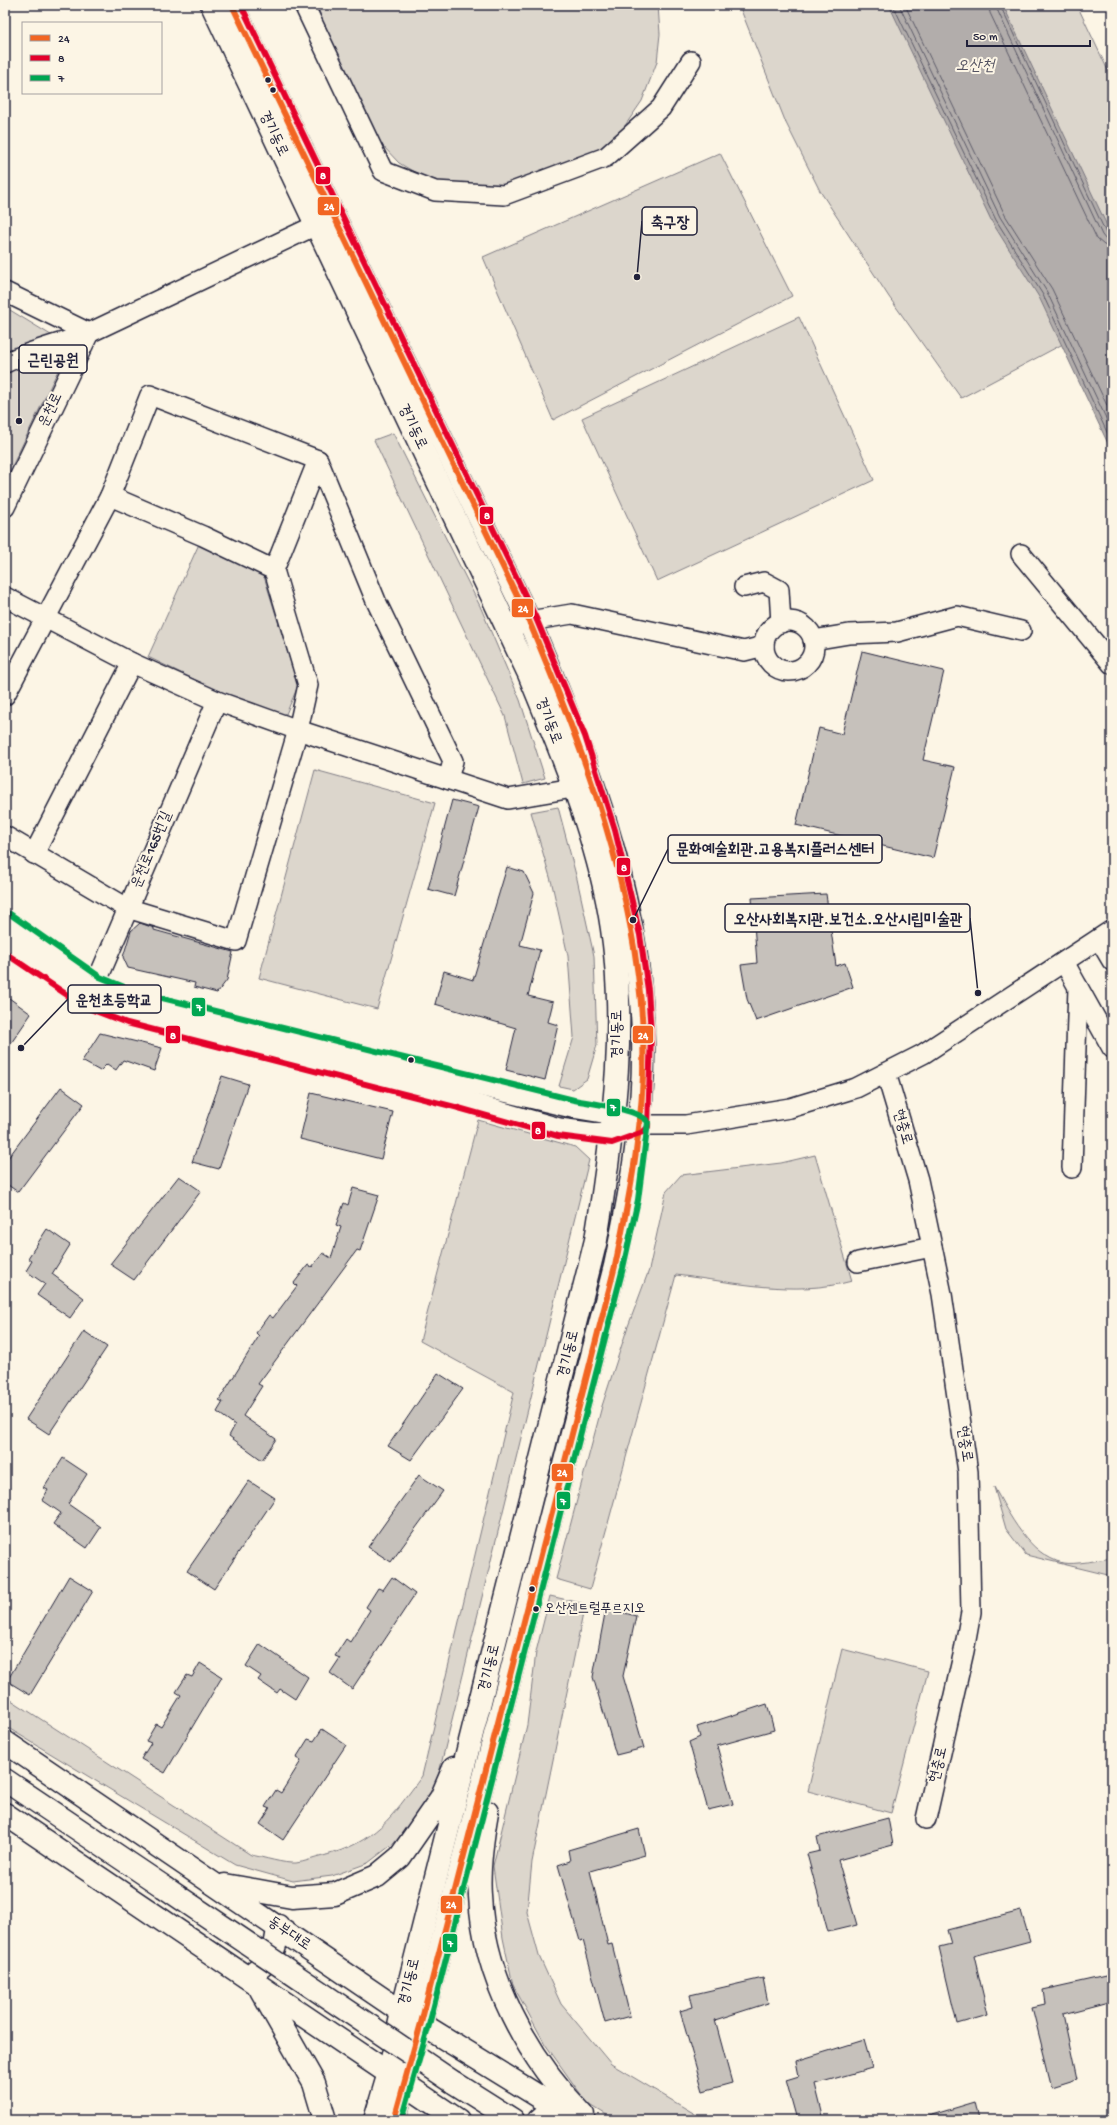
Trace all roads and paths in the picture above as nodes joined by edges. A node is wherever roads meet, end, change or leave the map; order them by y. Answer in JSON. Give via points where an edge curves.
{"nodes":[{"id":1,"x":212,"y":5,"type":"edge"},
{"id":2,"x":304,"y":5,"type":"edge"},
{"id":3,"x":237,"y":7,"type":"edge"},
{"id":4,"x":691,"y":61,"type":"dead end"},
{"id":5,"x":324,"y":221,"type":"junction"},
{"id":6,"x":5,"y":292,"type":"edge"},
{"id":7,"x":88,"y":333,"type":"junction"},
{"id":8,"x":5,"y":363,"type":"edge"},
{"id":9,"x":318,"y":460,"type":"junction"},
{"id":10,"x":110,"y":496,"type":"junction"},
{"id":11,"x":5,"y":507,"type":"edge"},
{"id":12,"x":1021,"y":554,"type":"dead end"},
{"id":13,"x":274,"y":570,"type":"junction"},
{"id":14,"x":744,"y":587,"type":"dead end"},
{"id":15,"x":5,"y":597,"type":"edge"},
{"id":16,"x":45,"y":617,"type":"junction"},
{"id":17,"x":529,"y":621,"type":"junction"},
{"id":18,"x":780,"y":623,"type":"junction"},
{"id":19,"x":508,"y":629,"type":"junction"},
{"id":20,"x":1020,"y":631,"type":"dead end"},
{"id":21,"x":813,"y":640,"type":"junction"},
{"id":22,"x":764,"y":646,"type":"junction"},
{"id":23,"x":132,"y":663,"type":"junction"},
{"id":24,"x":1112,"y":664,"type":"edge"},
{"id":25,"x":5,"y":695,"type":"edge"},
{"id":26,"x":217,"y":701,"type":"junction"},
{"id":27,"x":298,"y":730,"type":"junction"},
{"id":28,"x":448,"y":779,"type":"junction"},
{"id":29,"x":573,"y":788,"type":"junction"},
{"id":30,"x":5,"y":836,"type":"edge"},
{"id":31,"x":34,"y":854,"type":"junction"},
{"id":32,"x":128,"y":908,"type":"junction"},
{"id":33,"x":5,"y":921,"type":"edge"},
{"id":34,"x":1106,"y":934,"type":"edge"},
{"id":35,"x":5,"y":943,"type":"edge"},
{"id":36,"x":1112,"y":961,"type":"edge"},
{"id":37,"x":1064,"y":962,"type":"junction"},
{"id":38,"x":1078,"y":987,"type":"junction"},
{"id":39,"x":92,"y":992,"type":"junction"},
{"id":40,"x":1112,"y":1048,"type":"edge"},
{"id":41,"x":886,"y":1073,"type":"junction"},
{"id":42,"x":613,"y":1125,"type":"junction"},
{"id":43,"x":640,"y":1125,"type":"junction"},
{"id":44,"x":1072,"y":1168,"type":"dead end"},
{"id":45,"x":932,"y":1247,"type":"junction"},
{"id":46,"x":858,"y":1262,"type":"dead end"},
{"id":47,"x":517,"y":1644,"type":"junction"},
{"id":48,"x":479,"y":1712,"type":"junction"},
{"id":49,"x":5,"y":1742,"type":"edge"},
{"id":50,"x":5,"y":1780,"type":"edge"},
{"id":51,"x":5,"y":1814,"type":"edge"},
{"id":52,"x":926,"y":1819,"type":"dead end"},
{"id":53,"x":213,"y":1882,"type":"junction"},
{"id":54,"x":278,"y":1926,"type":"junction"},
{"id":55,"x":252,"y":1981,"type":"junction"},
{"id":56,"x":402,"y":2012,"type":"junction"},
{"id":57,"x":421,"y":2023,"type":"junction"},
{"id":58,"x":397,"y":2078,"type":"junction"},
{"id":59,"x":558,"y":2109,"type":"junction"},
{"id":60,"x":325,"y":2120,"type":"edge"},
{"id":61,"x":375,"y":2120,"type":"edge"},
{"id":62,"x":394,"y":2120,"type":"edge"},
{"id":63,"x":458,"y":2120,"type":"edge"},
{"id":64,"x":513,"y":2120,"type":"edge"},
{"id":65,"x":539,"y":2120,"type":"edge"},
{"id":66,"x":577,"y":2120,"type":"edge"},
{"id":67,"x":588,"y":2120,"type":"edge"}],
"edges":[{"from":1,"to":5,"type":"main road","name":"경기동로"},
{"from":2,"to":4,"type":"street","via":[[383,171],[435,190],[504,195],[606,157],[661,108]]},
{"from":3,"to":5,"type":"main road","name":"경기동로"},
{"from":5,"to":7,"type":"street"},
{"from":5,"to":17,"type":"main road","name":"경기동로"},
{"from":5,"to":19,"type":"main road","name":"경기동로"},
{"from":6,"to":7,"type":"street"},
{"from":7,"to":8,"type":"street","via":[[60,344],[28,352]]},
{"from":7,"to":11,"type":"street","name":"운천로"},
{"from":9,"to":10,"type":"street","via":[[150,395]]},
{"from":9,"to":13,"type":"street"},
{"from":9,"to":28,"type":"street","via":[[376,601],[453,761]]},
{"from":10,"to":13,"type":"street"},
{"from":10,"to":16,"type":"street"},
{"from":12,"to":24,"type":"street"},
{"from":13,"to":27,"type":"street","via":[[308,685]]},
{"from":14,"to":18,"type":"street","via":[[764,582],[779,590]]},
{"from":15,"to":16,"type":"street"},
{"from":16,"to":23,"type":"street"},
{"from":16,"to":25,"type":"street"},
{"from":17,"to":19,"type":"street"},
{"from":17,"to":22,"type":"street","via":[[572,614],[744,651]]},
{"from":17,"to":43,"type":"main road","name":"경기동로","via":[[577,738],[620,880],[640,991],[643,1056]]},
{"from":18,"to":21,"type":"street","via":[[793,621],[801,624],[808,629]]},
{"from":18,"to":22,"type":"street","via":[[769,630]]},
{"from":19,"to":29,"type":"main road","name":"경기동로","via":[[538,695]]},
{"from":20,"to":21,"type":"street","via":[[957,616],[897,632],[849,634]]},
{"from":21,"to":22,"type":"street","via":[[814,653],[810,660],[802,668],[790,672],[769,662]]},
{"from":23,"to":26,"type":"street"},
{"from":23,"to":31,"type":"street"},
{"from":26,"to":27,"type":"street"},
{"from":26,"to":32,"type":"street","name":"운천로165번길"},
{"from":27,"to":28,"type":"street"},
{"from":27,"to":32,"type":"street","via":[[236,941]]},
{"from":28,"to":29,"type":"street","via":[[508,799]]},
{"from":29,"to":42,"type":"main road","name":"경기동로","via":[[594,848],[607,900],[615,956],[619,1016]]},
{"from":30,"to":31,"type":"street"},
{"from":31,"to":32,"type":"street"},
{"from":32,"to":39,"type":"street","name":"운천로165번길"},
{"from":33,"to":39,"type":"street"},
{"from":34,"to":36,"type":"street"},
{"from":34,"to":37,"type":"street"},
{"from":35,"to":39,"type":"street"},
{"from":37,"to":38,"type":"street"},
{"from":37,"to":41,"type":"street","via":[[923,1054]]},
{"from":38,"to":40,"type":"street"},
{"from":38,"to":44,"type":"street"},
{"from":39,"to":42,"type":"street","via":[[131,999],[549,1103]]},
{"from":41,"to":43,"type":"street","via":[[856,1088],[790,1108],[686,1125]]},
{"from":41,"to":45,"type":"street","name":"현충로","via":[[918,1180]]},
{"from":42,"to":43,"type":"street"},
{"from":42,"to":48,"type":"main road","name":"경기동로","via":[[596,1240],[583,1299]]},
{"from":43,"to":47,"type":"main road","name":"경기동로","via":[[630,1199],[615,1266]]},
{"from":45,"to":46,"type":"street"},
{"from":45,"to":52,"type":"street","name":"현충로","via":[[942,1294],[968,1472],[971,1612]]},
{"from":47,"to":57,"type":"main road","name":"경기동로"},
{"from":47,"to":67,"type":"main road","via":[[486,1814],[480,1863],[480,1897],[484,1927],[495,1971],[519,2029],[562,2093]]},
{"from":48,"to":53,"type":"main road","via":[[441,1798],[400,1857],[378,1876],[335,1894],[292,1897]]},
{"from":48,"to":56,"type":"main road","name":"경기동로"},
{"from":49,"to":53,"type":"main road","name":"동부대로"},
{"from":50,"to":64,"type":"main road","name":"동부대로","bridge":true},
{"from":51,"to":55,"type":"main road"},
{"from":53,"to":54,"type":"main road","name":"동부대로"},
{"from":54,"to":55,"type":"main road","via":[[277,1941],[269,1962]]},
{"from":54,"to":56,"type":"main road","name":"동부대로"},
{"from":55,"to":58,"type":"main road"},
{"from":55,"to":60,"type":"main road","via":[[314,2082]]},
{"from":56,"to":57,"type":"main road","name":"동부대로"},
{"from":56,"to":58,"type":"main road","name":"경기동로"},
{"from":57,"to":58,"type":"main road","name":"경기동로"},
{"from":57,"to":59,"type":"main road","name":"동부대로"},
{"from":58,"to":61,"type":"main road","name":"경기동로"},
{"from":58,"to":62,"type":"main road","name":"경기동로"},
{"from":58,"to":63,"type":"main road"},
{"from":59,"to":65,"type":"main road","via":[[547,2113]]},
{"from":59,"to":66,"type":"main road","name":"동부대로"}]}
